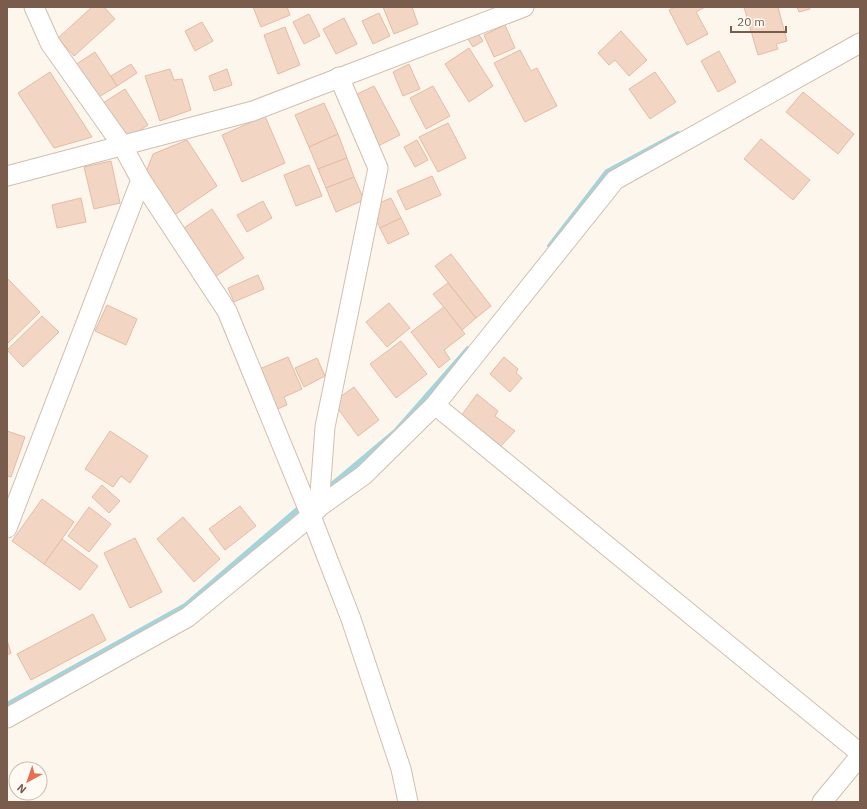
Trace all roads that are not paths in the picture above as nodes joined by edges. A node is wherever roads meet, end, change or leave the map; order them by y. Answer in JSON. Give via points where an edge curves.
{"nodes":[{"id":1,"x":34,"y":7,"type":"edge"},
{"id":2,"x":524,"y":7,"type":"edge"},
{"id":3,"x":860,"y":43,"type":"edge"},
{"id":4,"x":339,"y":77,"type":"junction"},
{"id":5,"x":122,"y":145,"type":"junction"},
{"id":6,"x":7,"y":176,"type":"edge"},
{"id":7,"x":140,"y":180,"type":"junction"},
{"id":8,"x":435,"y":405,"type":"junction"},
{"id":9,"x":315,"y":512,"type":"junction"},
{"id":10,"x":7,"y":528,"type":"edge"},
{"id":11,"x":7,"y":718,"type":"edge"},
{"id":12,"x":860,"y":753,"type":"edge"},
{"id":13,"x":860,"y":756,"type":"edge"},
{"id":14,"x":408,"y":802,"type":"edge"},
{"id":15,"x":822,"y":802,"type":"edge"}],
"edges":[{"from":1,"to":5,"type":"street","via":[[50,44]]},
{"from":2,"to":4,"type":"street"},
{"from":3,"to":8,"type":"street","via":[[615,180]]},
{"from":4,"to":5,"type":"street","via":[[253,111]]},
{"from":4,"to":9,"type":"street","via":[[378,168],[325,426]]},
{"from":5,"to":6,"type":"street"},
{"from":5,"to":7,"type":"street"},
{"from":7,"to":9,"type":"street","via":[[227,311]]},
{"from":7,"to":10,"type":"street"},
{"from":8,"to":9,"type":"street","via":[[364,475]]},
{"from":8,"to":12,"type":"street"},
{"from":9,"to":11,"type":"street","via":[[188,617]]},
{"from":9,"to":14,"type":"street","via":[[401,769]]},
{"from":13,"to":15,"type":"street"}]}
